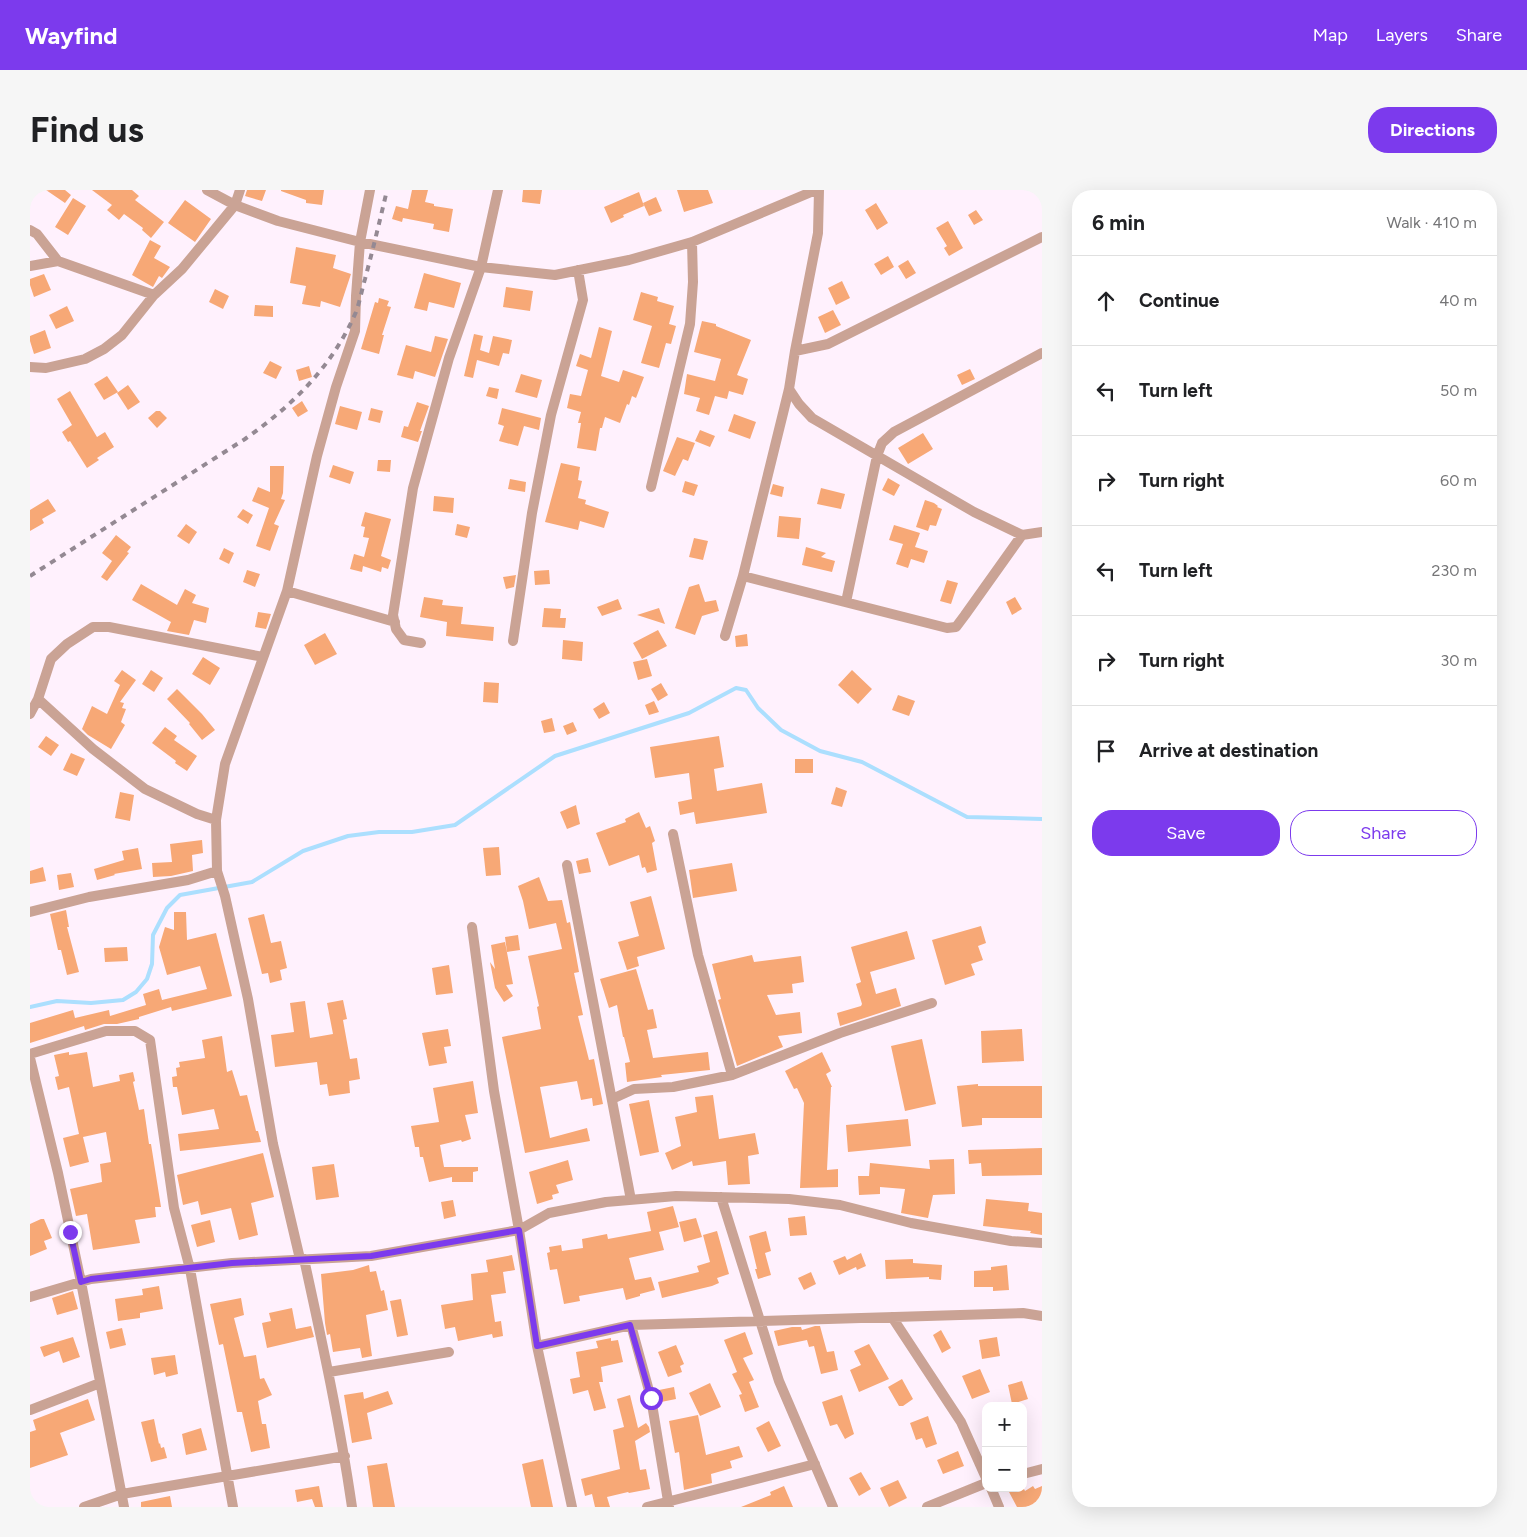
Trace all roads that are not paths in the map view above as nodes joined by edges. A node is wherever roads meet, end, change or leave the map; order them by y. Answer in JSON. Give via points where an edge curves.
{"nodes":[{"id":1,"x":207,"y":190,"type":"edge"},
{"id":2,"x":240,"y":190,"type":"edge"},
{"id":3,"x":370,"y":190,"type":"edge"},
{"id":4,"x":498,"y":190,"type":"edge"},
{"id":5,"x":817,"y":190,"type":"edge"},
{"id":6,"x":235,"y":205,"type":"junction"},
{"id":7,"x":30,"y":230,"type":"edge"},
{"id":8,"x":1042,"y":237,"type":"edge"},
{"id":9,"x":360,"y":242,"type":"junction"},
{"id":10,"x":692,"y":242,"type":"junction"},
{"id":11,"x":58,"y":261,"type":"junction"},
{"id":12,"x":30,"y":266,"type":"edge"},
{"id":13,"x":481,"y":267,"type":"junction"},
{"id":14,"x":578,"y":270,"type":"junction"},
{"id":15,"x":154,"y":294,"type":"junction"},
{"id":16,"x":795,"y":351,"type":"junction"},
{"id":17,"x":1042,"y":353,"type":"edge"},
{"id":18,"x":30,"y":367,"type":"edge"},
{"id":19,"x":789,"y":389,"type":"junction"},
{"id":20,"x":877,"y":456,"type":"junction"},
{"id":21,"x":650,"y":486,"type":"dead end"},
{"id":22,"x":1042,"y":532,"type":"edge"},
{"id":23,"x":1022,"y":535,"type":"junction"},
{"id":24,"x":743,"y":576,"type":"junction"},
{"id":25,"x":287,"y":592,"type":"junction"},
{"id":26,"x":846,"y":602,"type":"junction"},
{"id":27,"x":394,"y":622,"type":"junction"},
{"id":28,"x":725,"y":636,"type":"dead end"},
{"id":29,"x":513,"y":641,"type":"dead end"},
{"id":30,"x":421,"y":643,"type":"dead end"},
{"id":31,"x":264,"y":657,"type":"junction"},
{"id":32,"x":34,"y":701,"type":"edge"},
{"id":33,"x":30,"y":714,"type":"edge"},
{"id":34,"x":216,"y":820,"type":"junction"},
{"id":35,"x":673,"y":834,"type":"dead end"},
{"id":36,"x":567,"y":865,"type":"dead end"},
{"id":37,"x":218,"y":875,"type":"junction"},
{"id":38,"x":30,"y":912,"type":"edge"},
{"id":39,"x":472,"y":927,"type":"dead end"},
{"id":40,"x":932,"y":1003,"type":"dead end"},
{"id":41,"x":30,"y":1054,"type":"edge"},
{"id":42,"x":30,"y":1058,"type":"edge"},
{"id":43,"x":732,"y":1075,"type":"junction"},
{"id":44,"x":612,"y":1099,"type":"junction"},
{"id":45,"x":721,"y":1197,"type":"junction"},
{"id":46,"x":631,"y":1200,"type":"junction"},
{"id":47,"x":519,"y":1230,"type":"junction"},
{"id":48,"x":1042,"y":1243,"type":"edge"},
{"id":49,"x":302,"y":1259,"type":"junction"},
{"id":50,"x":190,"y":1269,"type":"junction"},
{"id":51,"x":81,"y":1282,"type":"junction"},
{"id":52,"x":30,"y":1297,"type":"edge"},
{"id":53,"x":1042,"y":1316,"type":"edge"},
{"id":54,"x":892,"y":1317,"type":"junction"},
{"id":55,"x":759,"y":1321,"type":"junction"},
{"id":56,"x":630,"y":1325,"type":"junction"},
{"id":57,"x":537,"y":1346,"type":"junction"},
{"id":58,"x":449,"y":1352,"type":"dead end"},
{"id":59,"x":329,"y":1372,"type":"junction"},
{"id":60,"x":100,"y":1383,"type":"junction"},
{"id":61,"x":30,"y":1410,"type":"edge"},
{"id":62,"x":345,"y":1456,"type":"junction"},
{"id":63,"x":814,"y":1464,"type":"junction"},
{"id":64,"x":982,"y":1469,"type":"edge"},
{"id":65,"x":1042,"y":1469,"type":"edge"},
{"id":66,"x":1027,"y":1473,"type":"edge"},
{"id":67,"x":227,"y":1477,"type":"junction"},
{"id":68,"x":982,"y":1485,"type":"edge"},
{"id":69,"x":993,"y":1492,"type":"edge"},
{"id":70,"x":122,"y":1494,"type":"junction"},
{"id":71,"x":669,"y":1505,"type":"edge"},
{"id":72,"x":84,"y":1507,"type":"edge"},
{"id":73,"x":124,"y":1507,"type":"edge"},
{"id":74,"x":234,"y":1507,"type":"edge"},
{"id":75,"x":352,"y":1507,"type":"edge"},
{"id":76,"x":572,"y":1507,"type":"edge"},
{"id":77,"x":647,"y":1507,"type":"edge"},
{"id":78,"x":833,"y":1507,"type":"edge"},
{"id":79,"x":927,"y":1507,"type":"edge"},
{"id":80,"x":999,"y":1507,"type":"edge"}],
"edges":[{"from":1,"to":6,"type":"street"},
{"from":2,"to":6,"type":"street"},
{"from":3,"to":9,"type":"street"},
{"from":4,"to":13,"type":"street"},
{"from":5,"to":10,"type":"street"},
{"from":5,"to":16,"type":"street","via":[[818,233]]},
{"from":6,"to":9,"type":"street","via":[[278,221]]},
{"from":6,"to":15,"type":"street","via":[[182,269]]},
{"from":7,"to":11,"type":"street","via":[[37,234]]},
{"from":8,"to":16,"type":"street","via":[[828,344]]},
{"from":9,"to":13,"type":"street"},
{"from":9,"to":25,"type":"street","via":[[355,331],[317,456]]},
{"from":10,"to":14,"type":"street"},
{"from":10,"to":21,"type":"street","via":[[690,324]]},
{"from":11,"to":12,"type":"street"},
{"from":11,"to":15,"type":"street"},
{"from":13,"to":14,"type":"street","via":[[555,275]]},
{"from":13,"to":27,"type":"street","via":[[449,358],[413,488]]},
{"from":14,"to":29,"type":"street","via":[[583,300],[551,415]]},
{"from":15,"to":18,"type":"street","via":[[122,335],[104,349],[85,359],[46,368]]},
{"from":16,"to":19,"type":"street"},
{"from":17,"to":20,"type":"street","via":[[894,432],[882,443]]},
{"from":19,"to":20,"type":"street","via":[[812,418]]},
{"from":19,"to":24,"type":"street"},
{"from":20,"to":23,"type":"street","via":[[974,512]]},
{"from":20,"to":26,"type":"street"},
{"from":22,"to":23,"type":"street"},
{"from":23,"to":26,"type":"street","via":[[956,626],[947,628]]},
{"from":24,"to":26,"type":"street"},
{"from":24,"to":28,"type":"street"},
{"from":25,"to":27,"type":"street"},
{"from":25,"to":31,"type":"street"},
{"from":27,"to":30,"type":"street","via":[[404,640]]},
{"from":31,"to":32,"type":"street","via":[[93,626],[52,659]]},
{"from":31,"to":34,"type":"street","via":[[225,764]]},
{"from":32,"to":33,"type":"street"},
{"from":32,"to":34,"type":"street","via":[[145,789]]},
{"from":34,"to":37,"type":"street"},
{"from":35,"to":43,"type":"street","via":[[698,955]]},
{"from":36,"to":44,"type":"street"},
{"from":37,"to":38,"type":"street","via":[[89,897]]},
{"from":37,"to":49,"type":"street","via":[[248,999],[273,1144]]},
{"from":39,"to":47,"type":"street","via":[[494,1091]]},
{"from":40,"to":43,"type":"street","via":[[840,1033]]},
{"from":41,"to":50,"type":"street","via":[[106,1031],[135,1031],[150,1040],[174,1208]]},
{"from":42,"to":51,"type":"street"},
{"from":43,"to":44,"type":"street","via":[[673,1087],[634,1089]]},
{"from":44,"to":46,"type":"street"},
{"from":45,"to":46,"type":"street"},
{"from":45,"to":48,"type":"street","via":[[790,1198],[840,1205],[911,1223],[1011,1241]]},
{"from":45,"to":55,"type":"street"},
{"from":46,"to":47,"type":"street","via":[[549,1213]]},
{"from":47,"to":49,"type":"street","via":[[371,1256]]},
{"from":47,"to":57,"type":"street"},
{"from":49,"to":50,"type":"street"},
{"from":49,"to":59,"type":"street"},
{"from":50,"to":51,"type":"street"},
{"from":50,"to":67,"type":"street"},
{"from":51,"to":52,"type":"street"},
{"from":51,"to":60,"type":"street"},
{"from":53,"to":54,"type":"street","via":[[1023,1313]]},
{"from":54,"to":55,"type":"street"},
{"from":54,"to":64,"type":"street","via":[[961,1422]]},
{"from":55,"to":56,"type":"street"},
{"from":55,"to":63,"type":"street","via":[[779,1381]]},
{"from":56,"to":57,"type":"street"},
{"from":56,"to":71,"type":"street","via":[[651,1398]]},
{"from":57,"to":76,"type":"street"},
{"from":58,"to":59,"type":"street"},
{"from":59,"to":62,"type":"street"},
{"from":60,"to":61,"type":"street"},
{"from":60,"to":70,"type":"street"},
{"from":62,"to":67,"type":"street"},
{"from":62,"to":75,"type":"street"},
{"from":63,"to":71,"type":"street"},
{"from":63,"to":78,"type":"street"},
{"from":65,"to":66,"type":"street"},
{"from":67,"to":70,"type":"street"},
{"from":67,"to":74,"type":"street"},
{"from":68,"to":79,"type":"street"},
{"from":69,"to":80,"type":"street"},
{"from":70,"to":72,"type":"street"},
{"from":70,"to":73,"type":"street"},
{"from":71,"to":77,"type":"street"}]}
